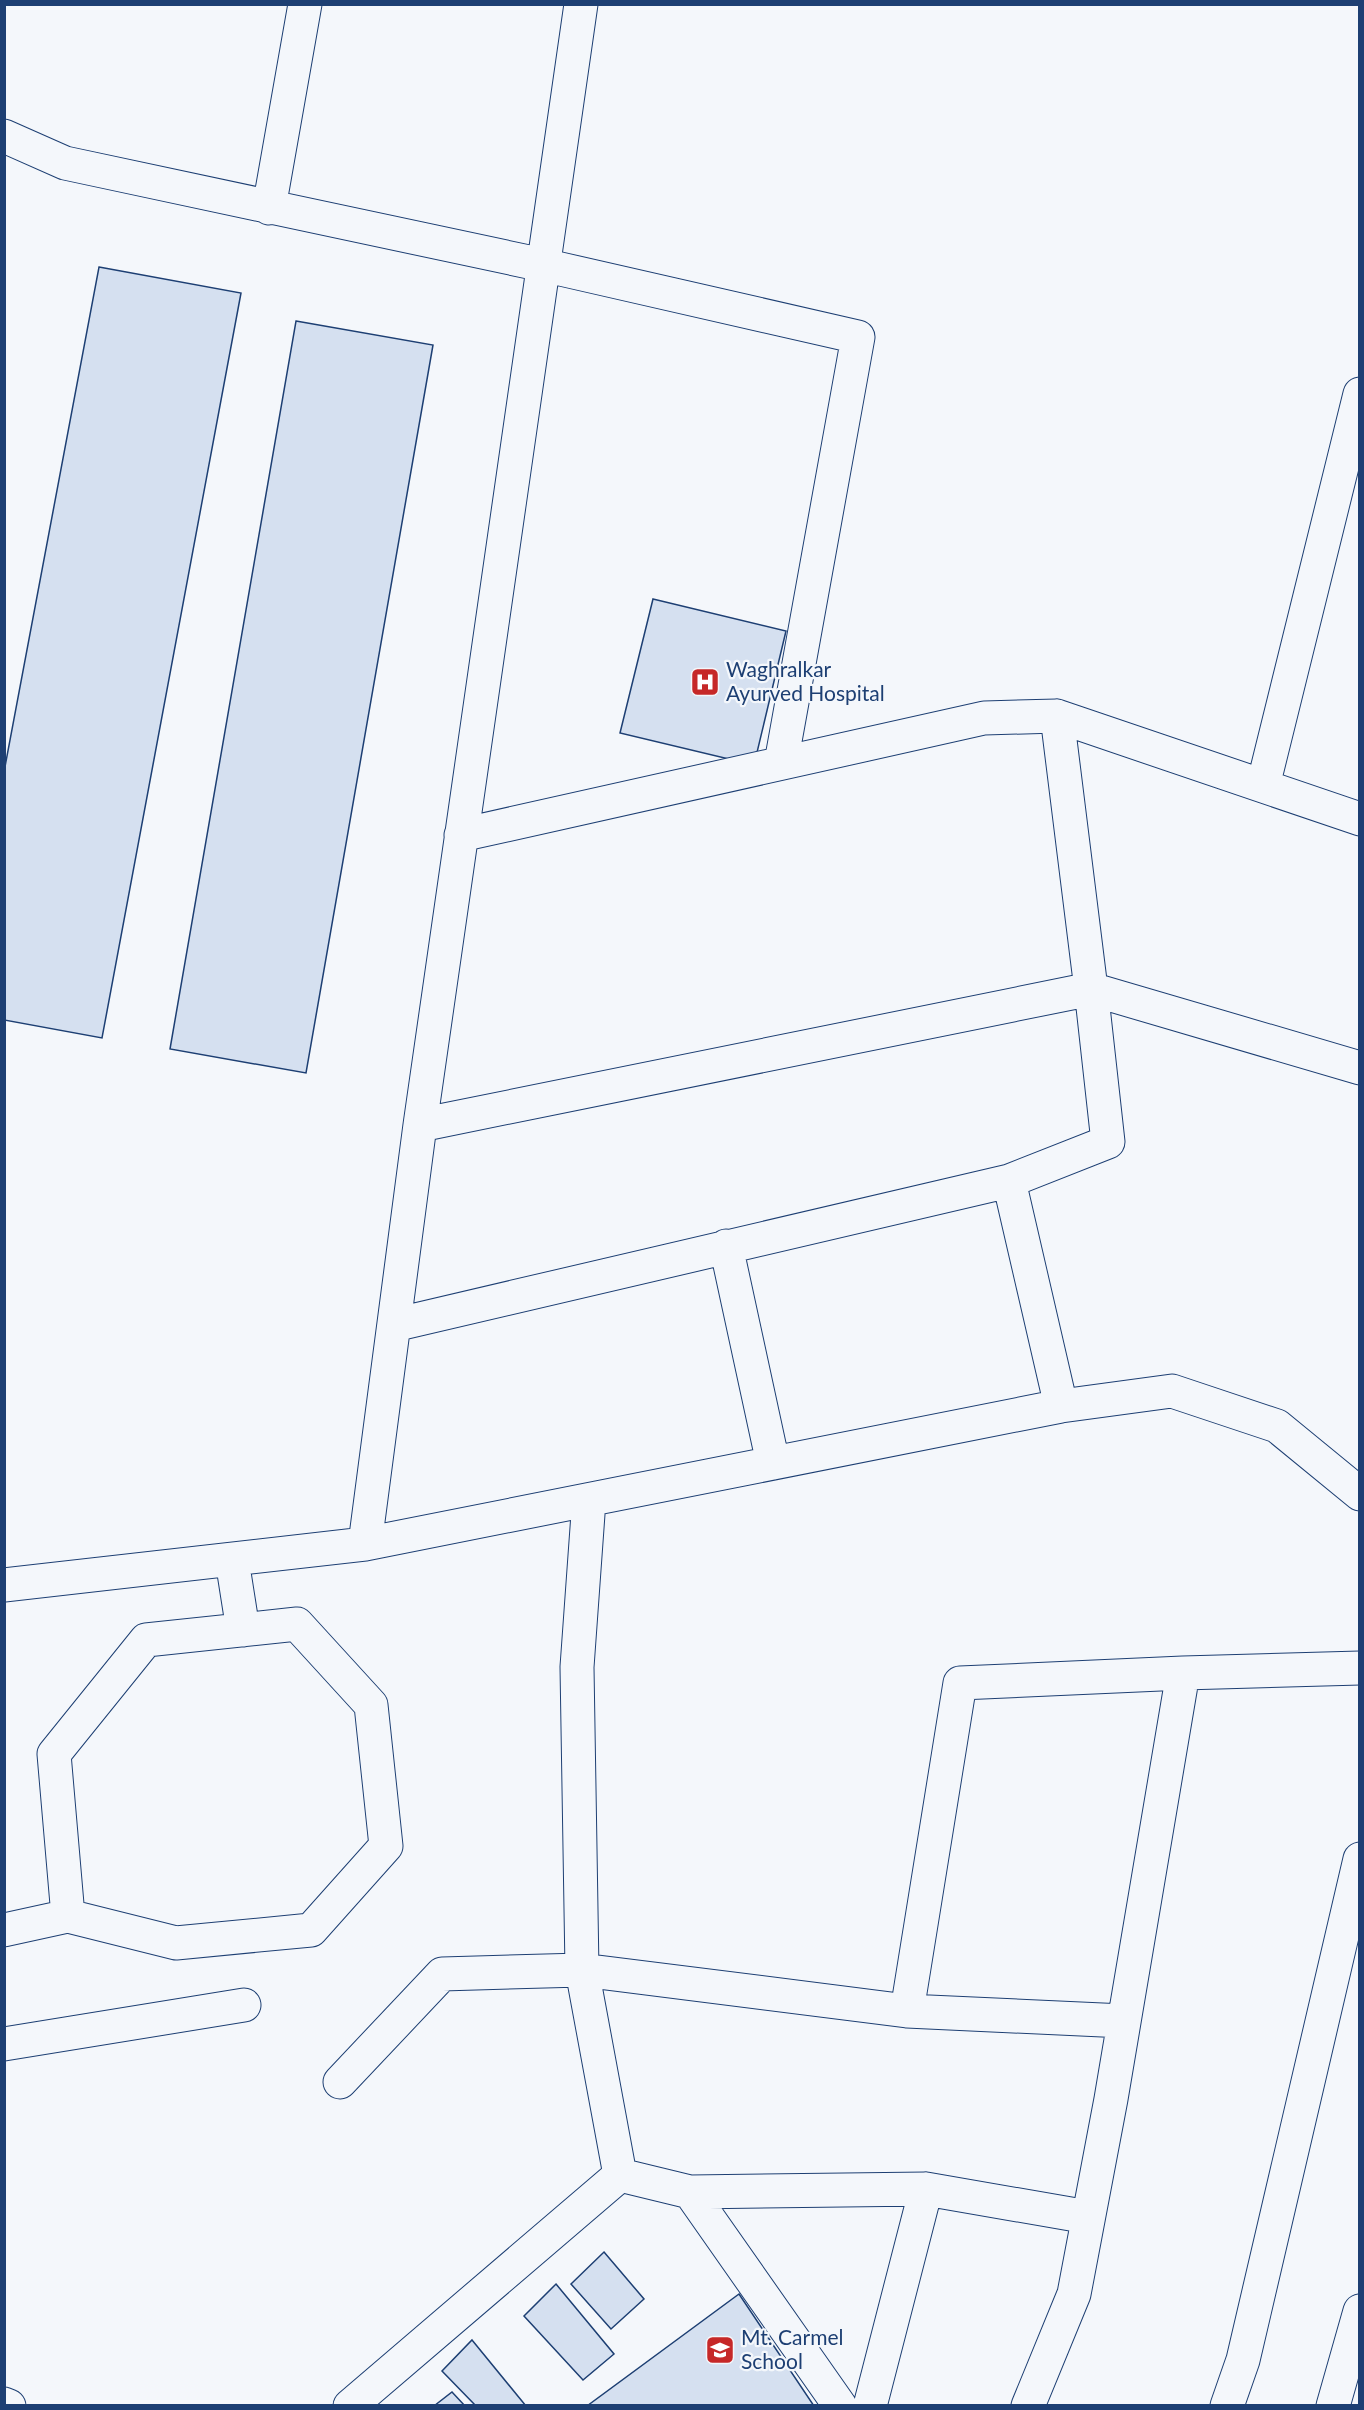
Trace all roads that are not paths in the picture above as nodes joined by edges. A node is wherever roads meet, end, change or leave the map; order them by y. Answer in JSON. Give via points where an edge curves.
{"nodes":[{"id":1,"x":305,"y":4,"type":"edge"},
{"id":2,"x":581,"y":4,"type":"edge"},
{"id":3,"x":4,"y":136,"type":"edge"},
{"id":4,"x":269,"y":208,"type":"junction"},
{"id":5,"x":543,"y":265,"type":"junction"},
{"id":6,"x":1359,"y":394,"type":"edge"},
{"id":7,"x":1057,"y":716,"type":"junction"},
{"id":8,"x":781,"y":763,"type":"junction"},
{"id":9,"x":1263,"y":786,"type":"junction"},
{"id":10,"x":1359,"y":819,"type":"edge"},
{"id":11,"x":461,"y":835,"type":"junction"},
{"id":12,"x":1091,"y":989,"type":"junction"},
{"id":13,"x":1359,"y":1068,"type":"edge"},
{"id":14,"x":420,"y":1125,"type":"junction"},
{"id":15,"x":1009,"y":1181,"type":"junction"},
{"id":16,"x":726,"y":1246,"type":"junction"},
{"id":17,"x":394,"y":1325,"type":"junction"},
{"id":18,"x":1061,"y":1406,"type":"junction"},
{"id":19,"x":773,"y":1463,"type":"junction"},
{"id":20,"x":1359,"y":1494,"type":"edge"},
{"id":21,"x":589,"y":1500,"type":"junction"},
{"id":22,"x":365,"y":1544,"type":"junction"},
{"id":23,"x":232,"y":1560,"type":"junction"},
{"id":24,"x":4,"y":1585,"type":"edge"},
{"id":25,"x":243,"y":1630,"type":"junction"},
{"id":26,"x":1359,"y":1668,"type":"edge"},
{"id":27,"x":1183,"y":1672,"type":"junction"},
{"id":28,"x":1359,"y":1859,"type":"edge"},
{"id":29,"x":68,"y":1916,"type":"junction"},
{"id":30,"x":4,"y":1930,"type":"edge"},
{"id":31,"x":582,"y":1970,"type":"junction"},
{"id":32,"x":244,"y":2005,"type":"dead end"},
{"id":33,"x":907,"y":2011,"type":"junction"},
{"id":34,"x":1124,"y":2021,"type":"junction"},
{"id":35,"x":4,"y":2044,"type":"edge"},
{"id":36,"x":340,"y":2082,"type":"dead end"},
{"id":37,"x":620,"y":2175,"type":"junction"},
{"id":38,"x":926,"y":2189,"type":"junction"},
{"id":39,"x":690,"y":2192,"type":"junction"},
{"id":40,"x":1088,"y":2217,"type":"junction"},
{"id":41,"x":1359,"y":2311,"type":"edge"},
{"id":42,"x":4,"y":2404,"type":"edge"},
{"id":43,"x":9,"y":2406,"type":"edge"},
{"id":44,"x":350,"y":2406,"type":"edge"},
{"id":45,"x":840,"y":2406,"type":"edge"},
{"id":46,"x":870,"y":2406,"type":"edge"},
{"id":47,"x":1028,"y":2406,"type":"edge"},
{"id":48,"x":1227,"y":2406,"type":"edge"},
{"id":49,"x":1333,"y":2406,"type":"edge"}],
"edges":[{"from":1,"to":4,"type":"street"},
{"from":2,"to":5,"type":"street"},
{"from":3,"to":4,"type":"street","via":[[65,163]]},
{"from":4,"to":5,"type":"street"},
{"from":5,"to":8,"type":"street","via":[[858,337]]},
{"from":5,"to":11,"type":"street"},
{"from":6,"to":9,"type":"street"},
{"from":7,"to":8,"type":"street","via":[[984,718]]},
{"from":7,"to":9,"type":"street"},
{"from":7,"to":12,"type":"street"},
{"from":8,"to":11,"type":"street"},
{"from":9,"to":10,"type":"street"},
{"from":11,"to":14,"type":"street"},
{"from":12,"to":13,"type":"street"},
{"from":12,"to":14,"type":"street"},
{"from":12,"to":15,"type":"street","via":[[1108,1142]]},
{"from":14,"to":17,"type":"street"},
{"from":15,"to":16,"type":"street"},
{"from":15,"to":18,"type":"street"},
{"from":16,"to":17,"type":"street"},
{"from":16,"to":19,"type":"street"},
{"from":17,"to":22,"type":"street"},
{"from":18,"to":19,"type":"street"},
{"from":18,"to":20,"type":"street","via":[[1172,1391],[1277,1426]]},
{"from":19,"to":21,"type":"street"},
{"from":21,"to":22,"type":"street"},
{"from":21,"to":31,"type":"street","via":[[577,1667]]},
{"from":22,"to":23,"type":"street"},
{"from":23,"to":24,"type":"street"},
{"from":23,"to":25,"type":"street"},
{"from":25,"to":29,"type":"street","via":[[146,1640],[54,1754]]},
{"from":25,"to":29,"type":"street","via":[[297,1623],[371,1705],[386,1846],[311,1930],[176,1943]]},
{"from":26,"to":27,"type":"street"},
{"from":27,"to":33,"type":"street","via":[[960,1683]]},
{"from":27,"to":34,"type":"street"},
{"from":28,"to":48,"type":"street","via":[[1243,2360]]},
{"from":29,"to":30,"type":"street"},
{"from":31,"to":33,"type":"street"},
{"from":31,"to":36,"type":"street","via":[[442,1974]]},
{"from":31,"to":37,"type":"street"},
{"from":32,"to":35,"type":"street"},
{"from":33,"to":34,"type":"street"},
{"from":34,"to":40,"type":"street"},
{"from":37,"to":39,"type":"street"},
{"from":37,"to":44,"type":"street"},
{"from":38,"to":39,"type":"street"},
{"from":38,"to":40,"type":"street"},
{"from":38,"to":46,"type":"street"},
{"from":39,"to":45,"type":"street"},
{"from":40,"to":47,"type":"street","via":[[1074,2294]]},
{"from":41,"to":49,"type":"street"},
{"from":42,"to":43,"type":"street"}]}
